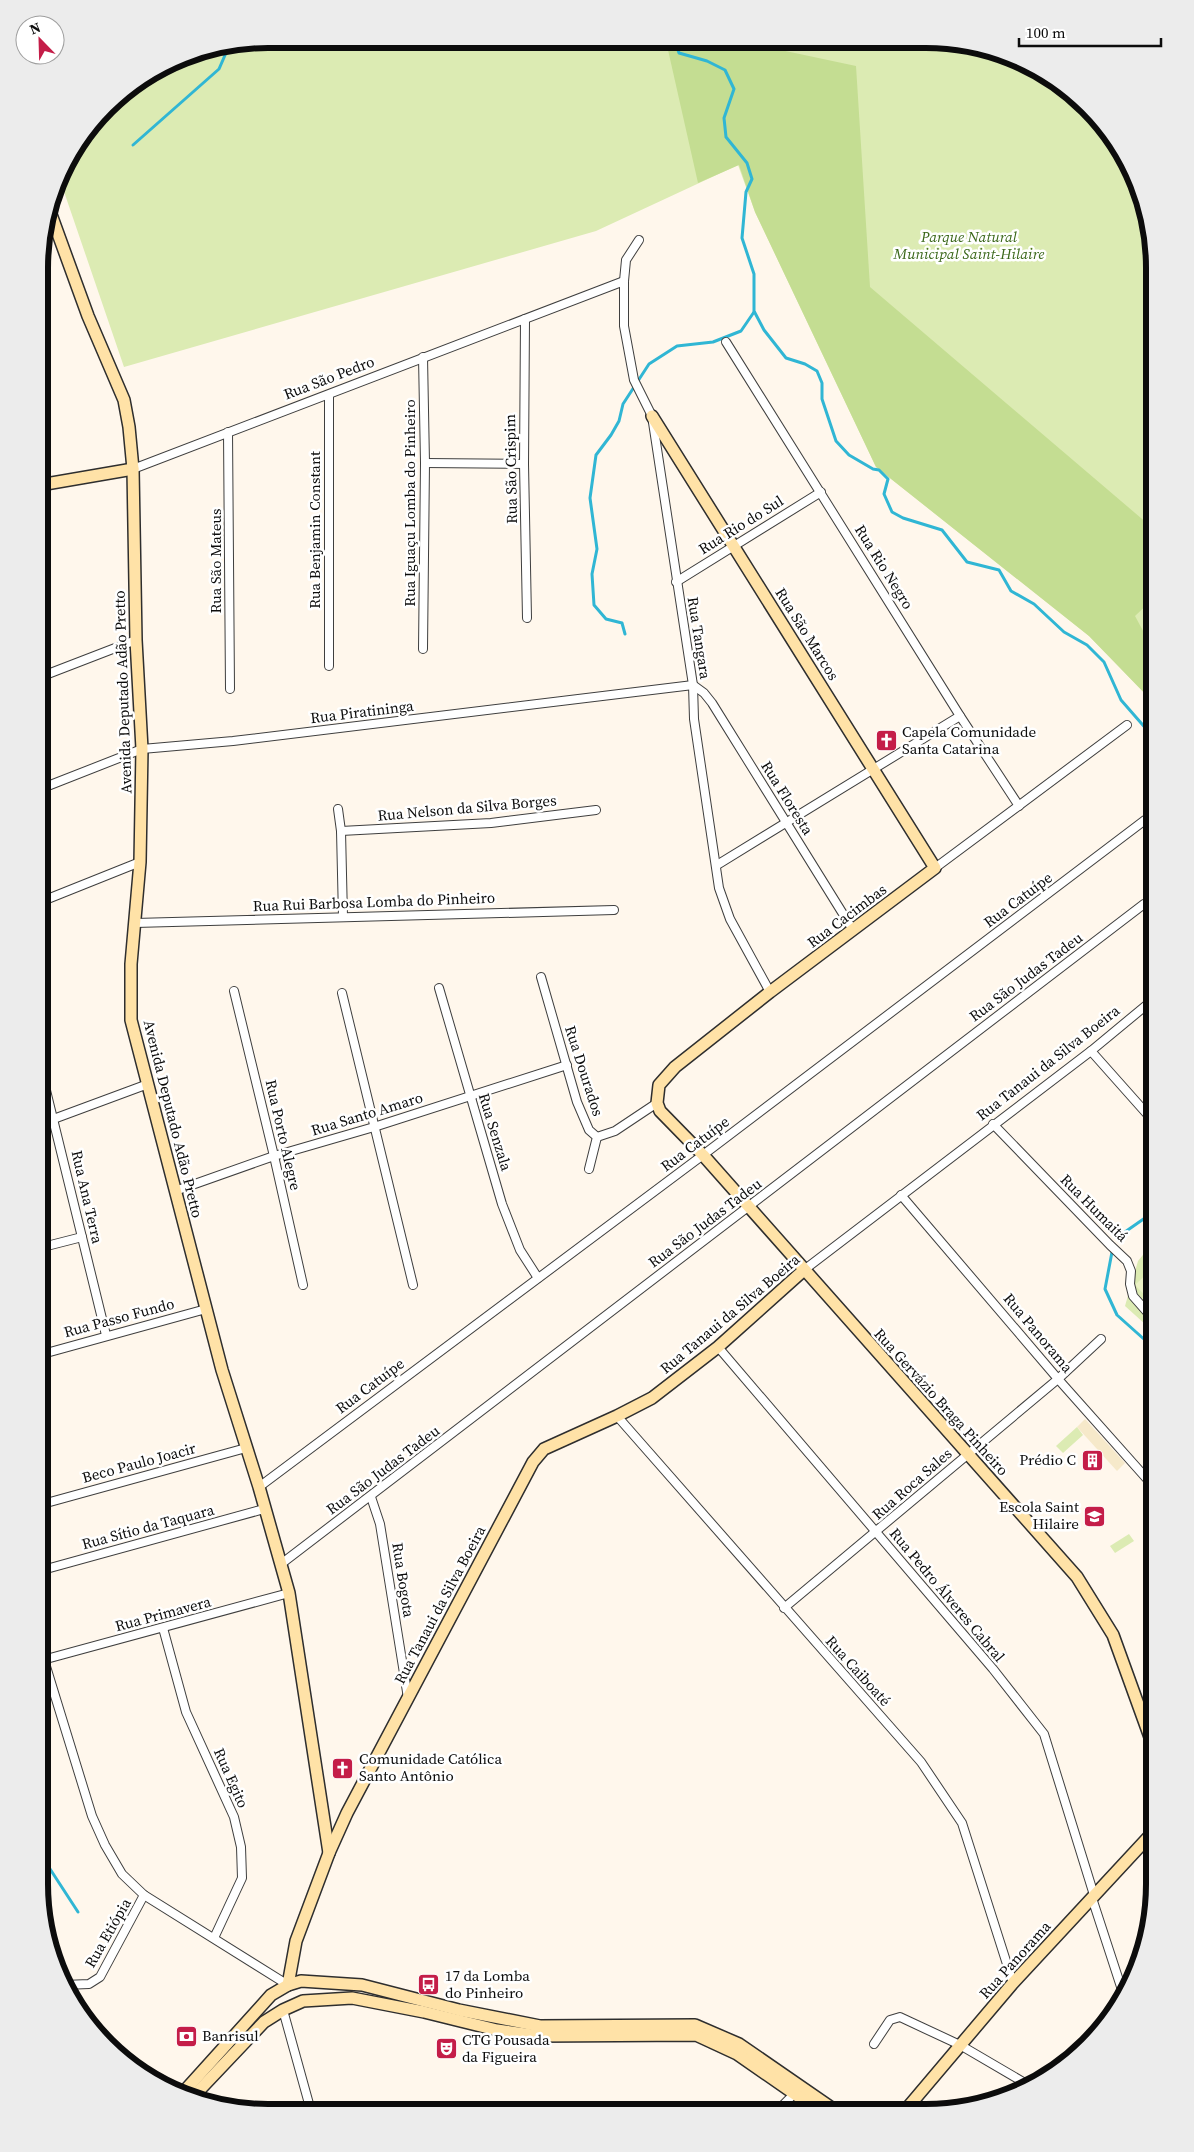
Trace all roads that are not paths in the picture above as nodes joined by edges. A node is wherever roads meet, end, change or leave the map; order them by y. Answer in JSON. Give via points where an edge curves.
{"nodes":[{"id":1,"x":53,"y":220,"type":"edge"},
{"id":2,"x":639,"y":240,"type":"dead end"},
{"id":3,"x":624,"y":282,"type":"junction"},
{"id":4,"x":525,"y":319,"type":"junction"},
{"id":5,"x":726,"y":342,"type":"dead end"},
{"id":6,"x":423,"y":357,"type":"junction"},
{"id":7,"x":329,"y":395,"type":"junction"},
{"id":8,"x":652,"y":416,"type":"junction"},
{"id":9,"x":228,"y":432,"type":"junction"},
{"id":10,"x":425,"y":463,"type":"junction"},
{"id":11,"x":524,"y":464,"type":"junction"},
{"id":12,"x":133,"y":469,"type":"junction"},
{"id":13,"x":48,"y":484,"type":"edge"},
{"id":14,"x":821,"y":492,"type":"junction"},
{"id":15,"x":734,"y":547,"type":"junction"},
{"id":16,"x":676,"y":582,"type":"junction"},
{"id":17,"x":527,"y":618,"type":"dead end"},
{"id":18,"x":136,"y":640,"type":"junction"},
{"id":19,"x":423,"y":649,"type":"dead end"},
{"id":20,"x":329,"y":666,"type":"dead end"},
{"id":21,"x":48,"y":674,"type":"edge"},
{"id":22,"x":693,"y":685,"type":"junction"},
{"id":23,"x":230,"y":689,"type":"dead end"},
{"id":24,"x":960,"y":716,"type":"junction"},
{"id":25,"x":1127,"y":725,"type":"dead end"},
{"id":26,"x":142,"y":749,"type":"junction"},
{"id":27,"x":874,"y":768,"type":"junction"},
{"id":28,"x":48,"y":786,"type":"edge"},
{"id":29,"x":1019,"y":806,"type":"junction"},
{"id":30,"x":338,"y":809,"type":"dead end"},
{"id":31,"x":596,"y":810,"type":"dead end"},
{"id":32,"x":1145,"y":820,"type":"dead end"},
{"id":33,"x":786,"y":823,"type":"junction"},
{"id":34,"x":341,"y":831,"type":"junction"},
{"id":35,"x":140,"y":862,"type":"junction"},
{"id":36,"x":717,"y":865,"type":"junction"},
{"id":37,"x":935,"y":868,"type":"junction"},
{"id":38,"x":48,"y":899,"type":"edge"},
{"id":39,"x":1144,"y":904,"type":"dead end"},
{"id":40,"x":614,"y":910,"type":"dead end"},
{"id":41,"x":343,"y":917,"type":"junction"},
{"id":42,"x":135,"y":923,"type":"junction"},
{"id":43,"x":853,"y":930,"type":"junction"},
{"id":44,"x":541,"y":978,"type":"dead end"},
{"id":45,"x":439,"y":988,"type":"dead end"},
{"id":46,"x":234,"y":991,"type":"dead end"},
{"id":47,"x":770,"y":992,"type":"junction"},
{"id":48,"x":342,"y":993,"type":"dead end"},
{"id":49,"x":1146,"y":1005,"type":"edge"},
{"id":50,"x":1091,"y":1051,"type":"junction"},
{"id":51,"x":567,"y":1065,"type":"junction"},
{"id":52,"x":148,"y":1084,"type":"junction"},
{"id":53,"x":48,"y":1096,"type":"edge"},
{"id":54,"x":470,"y":1096,"type":"junction"},
{"id":55,"x":657,"y":1103,"type":"junction"},
{"id":56,"x":1146,"y":1113,"type":"edge"},
{"id":57,"x":54,"y":1119,"type":"junction"},
{"id":58,"x":48,"y":1121,"type":"edge"},
{"id":59,"x":993,"y":1124,"type":"junction"},
{"id":60,"x":374,"y":1127,"type":"junction"},
{"id":61,"x":597,"y":1137,"type":"junction"},
{"id":62,"x":703,"y":1155,"type":"junction"},
{"id":63,"x":274,"y":1156,"type":"junction"},
{"id":64,"x":589,"y":1169,"type":"dead end"},
{"id":65,"x":175,"y":1191,"type":"junction"},
{"id":66,"x":901,"y":1195,"type":"junction"},
{"id":67,"x":749,"y":1207,"type":"junction"},
{"id":68,"x":82,"y":1237,"type":"junction"},
{"id":69,"x":48,"y":1246,"type":"edge"},
{"id":70,"x":804,"y":1270,"type":"junction"},
{"id":71,"x":538,"y":1278,"type":"junction"},
{"id":72,"x":302,"y":1285,"type":"dead end"},
{"id":73,"x":414,"y":1286,"type":"dead end"},
{"id":74,"x":206,"y":1309,"type":"junction"},
{"id":75,"x":1146,"y":1311,"type":"edge"},
{"id":76,"x":106,"y":1336,"type":"junction"},
{"id":77,"x":1101,"y":1339,"type":"dead end"},
{"id":78,"x":718,"y":1347,"type":"junction"},
{"id":79,"x":48,"y":1352,"type":"edge"},
{"id":80,"x":1058,"y":1379,"type":"junction"},
{"id":81,"x":617,"y":1416,"type":"junction"},
{"id":82,"x":246,"y":1448,"type":"junction"},
{"id":83,"x":968,"y":1454,"type":"junction"},
{"id":84,"x":1146,"y":1478,"type":"edge"},
{"id":85,"x":259,"y":1486,"type":"junction"},
{"id":86,"x":371,"y":1497,"type":"junction"},
{"id":87,"x":48,"y":1503,"type":"edge"},
{"id":88,"x":264,"y":1509,"type":"junction"},
{"id":89,"x":876,"y":1533,"type":"junction"},
{"id":90,"x":281,"y":1564,"type":"junction"},
{"id":91,"x":48,"y":1569,"type":"edge"},
{"id":92,"x":289,"y":1594,"type":"junction"},
{"id":93,"x":784,"y":1608,"type":"junction"},
{"id":94,"x":163,"y":1628,"type":"junction"},
{"id":95,"x":48,"y":1659,"type":"edge"},
{"id":96,"x":48,"y":1680,"type":"edge"},
{"id":97,"x":408,"y":1698,"type":"junction"},
{"id":98,"x":1146,"y":1726,"type":"edge"},
{"id":99,"x":1146,"y":1840,"type":"edge"},
{"id":100,"x":329,"y":1853,"type":"junction"},
{"id":101,"x":144,"y":1895,"type":"junction"},
{"id":102,"x":1093,"y":1896,"type":"junction"},
{"id":103,"x":214,"y":1938,"type":"junction"},
{"id":104,"x":301,"y":1981,"type":"junction"},
{"id":105,"x":1013,"y":1983,"type":"junction"},
{"id":106,"x":71,"y":1985,"type":"edge"},
{"id":107,"x":288,"y":1985,"type":"junction"},
{"id":108,"x":1121,"y":1987,"type":"edge"},
{"id":109,"x":271,"y":1995,"type":"junction"},
{"id":110,"x":303,"y":2001,"type":"junction"},
{"id":111,"x":283,"y":2010,"type":"junction"},
{"id":112,"x":874,"y":2044,"type":"dead end"},
{"id":113,"x":960,"y":2045,"type":"junction"},
{"id":114,"x":1024,"y":2082,"type":"edge"},
{"id":115,"x":186,"y":2089,"type":"edge"},
{"id":116,"x":197,"y":2093,"type":"edge"},
{"id":117,"x":795,"y":2093,"type":"junction"},
{"id":118,"x":309,"y":2104,"type":"edge"},
{"id":119,"x":784,"y":2104,"type":"edge"},
{"id":120,"x":810,"y":2104,"type":"edge"},
{"id":121,"x":826,"y":2104,"type":"edge"},
{"id":122,"x":911,"y":2104,"type":"edge"}],
"edges":[{"from":1,"to":12,"type":"street","name":"Avenida Deputado Adão Pretto","via":[[88,316],[124,400]]},
{"from":2,"to":3,"type":"street","name":"Rua Tangara","via":[[626,260]]},
{"from":3,"to":4,"type":"street","name":"Rua São Pedro"},
{"from":3,"to":8,"type":"street","name":"Rua Tangara","via":[[624,326],[634,380]]},
{"from":4,"to":6,"type":"street","name":"Rua São Pedro"},
{"from":4,"to":11,"type":"street","name":"Rua São Crispim"},
{"from":5,"to":14,"type":"street","name":"Rua Rio Negro"},
{"from":6,"to":7,"type":"street","name":"Rua São Pedro"},
{"from":6,"to":10,"type":"street","name":"Rua Iguaçu Lomba do Pinheiro"},
{"from":7,"to":9,"type":"street","name":"Rua São Pedro"},
{"from":7,"to":20,"type":"street","name":"Rua Benjamin Constant"},
{"from":8,"to":15,"type":"street","name":"Rua São Marcos"},
{"from":8,"to":16,"type":"street","name":"Rua Tangara"},
{"from":9,"to":12,"type":"street","name":"Rua São Pedro"},
{"from":9,"to":23,"type":"street","name":"Rua São Mateus"},
{"from":10,"to":11,"type":"street"},
{"from":10,"to":19,"type":"street","name":"Rua Iguaçu Lomba do Pinheiro"},
{"from":11,"to":17,"type":"street","name":"Rua São Crispim"},
{"from":12,"to":13,"type":"street","name":"Rua São Pedro"},
{"from":12,"to":18,"type":"street","name":"Avenida Deputado Adão Pretto"},
{"from":14,"to":15,"type":"street","name":"Rua Rio do Sul"},
{"from":14,"to":24,"type":"street","name":"Rua Rio Negro"},
{"from":15,"to":16,"type":"street","name":"Rua Rio do Sul"},
{"from":15,"to":27,"type":"street","name":"Rua São Marcos"},
{"from":16,"to":22,"type":"street","name":"Rua Tangara"},
{"from":18,"to":21,"type":"street"},
{"from":18,"to":26,"type":"street","name":"Avenida Deputado Adão Pretto"},
{"from":22,"to":26,"type":"street","name":"Rua Piratininga","via":[[234,741]]},
{"from":22,"to":33,"type":"street","name":"Rua Floresta","via":[[712,703]]},
{"from":22,"to":36,"type":"street","name":"Rua Tangara","via":[[694,719]]},
{"from":24,"to":27,"type":"street"},
{"from":24,"to":29,"type":"street","name":"Rua Rio Negro"},
{"from":25,"to":29,"type":"street","name":"Rua Cacimbas"},
{"from":26,"to":28,"type":"street","name":"Rua Piratininga"},
{"from":26,"to":35,"type":"street","name":"Avenida Deputado Adão Pretto"},
{"from":27,"to":33,"type":"street"},
{"from":27,"to":37,"type":"street","name":"Rua São Marcos"},
{"from":29,"to":37,"type":"street","name":"Rua Cacimbas"},
{"from":30,"to":34,"type":"street"},
{"from":31,"to":34,"type":"street","name":"Rua Nelson da Silva Borges","via":[[491,823]]},
{"from":32,"to":62,"type":"street","name":"Rua Catuípe"},
{"from":33,"to":36,"type":"street"},
{"from":33,"to":43,"type":"street","name":"Rua Floresta"},
{"from":34,"to":41,"type":"street"},
{"from":35,"to":38,"type":"street"},
{"from":35,"to":42,"type":"street","name":"Avenida Deputado Adão Pretto"},
{"from":36,"to":47,"type":"street","name":"Rua Tangara","via":[[719,888],[730,920]]},
{"from":37,"to":43,"type":"street","name":"Rua Cacimbas"},
{"from":39,"to":67,"type":"street","name":"Rua São Judas Tadeu"},
{"from":40,"to":41,"type":"street","name":"Rua Rui Barbosa Lomba do Pinheiro"},
{"from":41,"to":42,"type":"street","name":"Rua Rui Barbosa Lomba do Pinheiro"},
{"from":42,"to":52,"type":"street","name":"Avenida Deputado Adão Pretto","via":[[131,1020]]},
{"from":43,"to":47,"type":"street","name":"Rua Cacimbas"},
{"from":44,"to":51,"type":"street","name":"Rua Dourados"},
{"from":45,"to":54,"type":"street","name":"Rua Senzala"},
{"from":46,"to":63,"type":"street","name":"Rua Porto Alegre"},
{"from":47,"to":55,"type":"street","name":"Rua Cacimbas","via":[[674,1067],[659,1085]]},
{"from":48,"to":60,"type":"street"},
{"from":49,"to":50,"type":"street","name":"Rua Tanaui da Silva Boeira"},
{"from":50,"to":56,"type":"street"},
{"from":50,"to":59,"type":"street","name":"Rua Tanaui da Silva Boeira"},
{"from":51,"to":54,"type":"street","name":"Rua Santo Amaro"},
{"from":51,"to":61,"type":"street","name":"Rua Dourados","via":[[576,1102],[589,1130]]},
{"from":52,"to":57,"type":"street"},
{"from":52,"to":65,"type":"street","name":"Avenida Deputado Adão Pretto"},
{"from":53,"to":57,"type":"street","name":"Rua Ana Terra"},
{"from":54,"to":60,"type":"street","name":"Rua Santo Amaro"},
{"from":54,"to":71,"type":"street","name":"Rua Senzala","via":[[502,1204],[520,1250]]},
{"from":55,"to":61,"type":"street","via":[[616,1131]]},
{"from":55,"to":62,"type":"street","name":"Rua Gervázio Braga Pinheiro","via":[[660,1111]]},
{"from":57,"to":58,"type":"street"},
{"from":57,"to":68,"type":"street","name":"Rua Ana Terra"},
{"from":59,"to":66,"type":"street","name":"Rua Tanaui da Silva Boeira"},
{"from":59,"to":75,"type":"street","name":"Rua Humaitá","via":[[1127,1261],[1132,1296]]},
{"from":60,"to":63,"type":"street","name":"Rua Santo Amaro"},
{"from":60,"to":73,"type":"street"},
{"from":61,"to":64,"type":"street","name":"Rua Dourados"},
{"from":62,"to":67,"type":"street","name":"Rua Gervázio Braga Pinheiro"},
{"from":62,"to":71,"type":"street","name":"Rua Catuípe"},
{"from":63,"to":65,"type":"street","name":"Rua Santo Amaro"},
{"from":63,"to":72,"type":"street","name":"Rua Porto Alegre"},
{"from":65,"to":74,"type":"street","name":"Avenida Deputado Adão Pretto"},
{"from":66,"to":70,"type":"street","name":"Rua Tanaui da Silva Boeira"},
{"from":66,"to":80,"type":"street","name":"Rua Panorama"},
{"from":67,"to":70,"type":"street","name":"Rua Gervázio Braga Pinheiro"},
{"from":67,"to":86,"type":"street","name":"Rua São Judas Tadeu"},
{"from":68,"to":69,"type":"street"},
{"from":68,"to":76,"type":"street","name":"Rua Ana Terra"},
{"from":70,"to":78,"type":"street","name":"Rua Tanaui da Silva Boeira"},
{"from":70,"to":83,"type":"street","name":"Rua Gervázio Braga Pinheiro"},
{"from":71,"to":85,"type":"street","name":"Rua Catuípe"},
{"from":74,"to":76,"type":"street","name":"Rua Passo Fundo"},
{"from":74,"to":82,"type":"street","name":"Avenida Deputado Adão Pretto"},
{"from":76,"to":79,"type":"street","name":"Rua Passo Fundo"},
{"from":77,"to":80,"type":"street","name":"Rua Roca Sales"},
{"from":78,"to":81,"type":"street","name":"Rua Tanaui da Silva Boeira","via":[[652,1398]]},
{"from":78,"to":89,"type":"street","name":"Rua Pedro Álveres Cabral"},
{"from":80,"to":83,"type":"street","name":"Rua Roca Sales"},
{"from":80,"to":84,"type":"street","name":"Rua Panorama"},
{"from":81,"to":93,"type":"street","name":"Rua Caiboaté"},
{"from":81,"to":97,"type":"street","name":"Rua Tanaui da Silva Boeira","via":[[544,1449],[533,1462]]},
{"from":82,"to":85,"type":"street","name":"Avenida Deputado Adão Pretto"},
{"from":82,"to":87,"type":"street","name":"Beco Paulo Joacir"},
{"from":83,"to":89,"type":"street","name":"Rua Roca Sales"},
{"from":83,"to":98,"type":"street","name":"Rua Gervázio Braga Pinheiro","via":[[1077,1577],[1113,1635]]},
{"from":85,"to":88,"type":"street","name":"Avenida Deputado Adão Pretto"},
{"from":86,"to":90,"type":"street","name":"Rua São Judas Tadeu"},
{"from":86,"to":97,"type":"street","name":"Rua Bogota","via":[[380,1524]]},
{"from":88,"to":90,"type":"street","name":"Avenida Deputado Adão Pretto"},
{"from":88,"to":91,"type":"street","name":"Rua Sítio da Taquara"},
{"from":89,"to":93,"type":"street","name":"Rua Roca Sales"},
{"from":89,"to":102,"type":"street","name":"Rua Pedro Álveres Cabral","via":[[993,1669],[1044,1734]]},
{"from":90,"to":92,"type":"street","name":"Avenida Deputado Adão Pretto"},
{"from":92,"to":94,"type":"street","name":"Rua Primavera"},
{"from":92,"to":100,"type":"street","name":"Avenida Deputado Adão Pretto"},
{"from":93,"to":105,"type":"street","name":"Rua Caiboaté","via":[[921,1762],[962,1823]]},
{"from":94,"to":95,"type":"street","name":"Rua Primavera"},
{"from":94,"to":103,"type":"street","name":"Rua Egito","via":[[186,1712],[234,1817],[241,1847],[242,1878]]},
{"from":96,"to":101,"type":"street","via":[[92,1816],[122,1874]]},
{"from":97,"to":100,"type":"street","name":"Rua Tanaui da Silva Boeira"},
{"from":99,"to":102,"type":"street","name":"Rua Panorama"},
{"from":100,"to":107,"type":"street","name":"Rua Tanaui da Silva Boeira","via":[[296,1941]]},
{"from":101,"to":103,"type":"street"},
{"from":101,"to":106,"type":"street","name":"Rua Etiópia","via":[[100,1977],[89,1984]]},
{"from":102,"to":105,"type":"street","name":"Rua Panorama"},
{"from":102,"to":108,"type":"street","name":"Rua Pedro Álveres Cabral"},
{"from":103,"to":107,"type":"street"},
{"from":104,"to":107,"type":"street"},
{"from":104,"to":110,"type":"street"},
{"from":104,"to":121,"type":"street","via":[[362,1985],[465,2012],[540,2026],[695,2025],[740,2044]]},
{"from":105,"to":113,"type":"street","name":"Rua Panorama"},
{"from":107,"to":109,"type":"street"},
{"from":109,"to":111,"type":"street"},
{"from":109,"to":115,"type":"street"},
{"from":110,"to":111,"type":"street"},
{"from":110,"to":117,"type":"street","via":[[352,1998],[539,2036],[696,2035],[737,2054]]},
{"from":111,"to":116,"type":"street","via":[[264,2022]]},
{"from":111,"to":118,"type":"street"},
{"from":112,"to":113,"type":"street","via":[[890,2020],[900,2017]]},
{"from":113,"to":114,"type":"street"},
{"from":113,"to":122,"type":"street","name":"Rua Panorama"},
{"from":117,"to":119,"type":"street"},
{"from":117,"to":120,"type":"street"}]}
